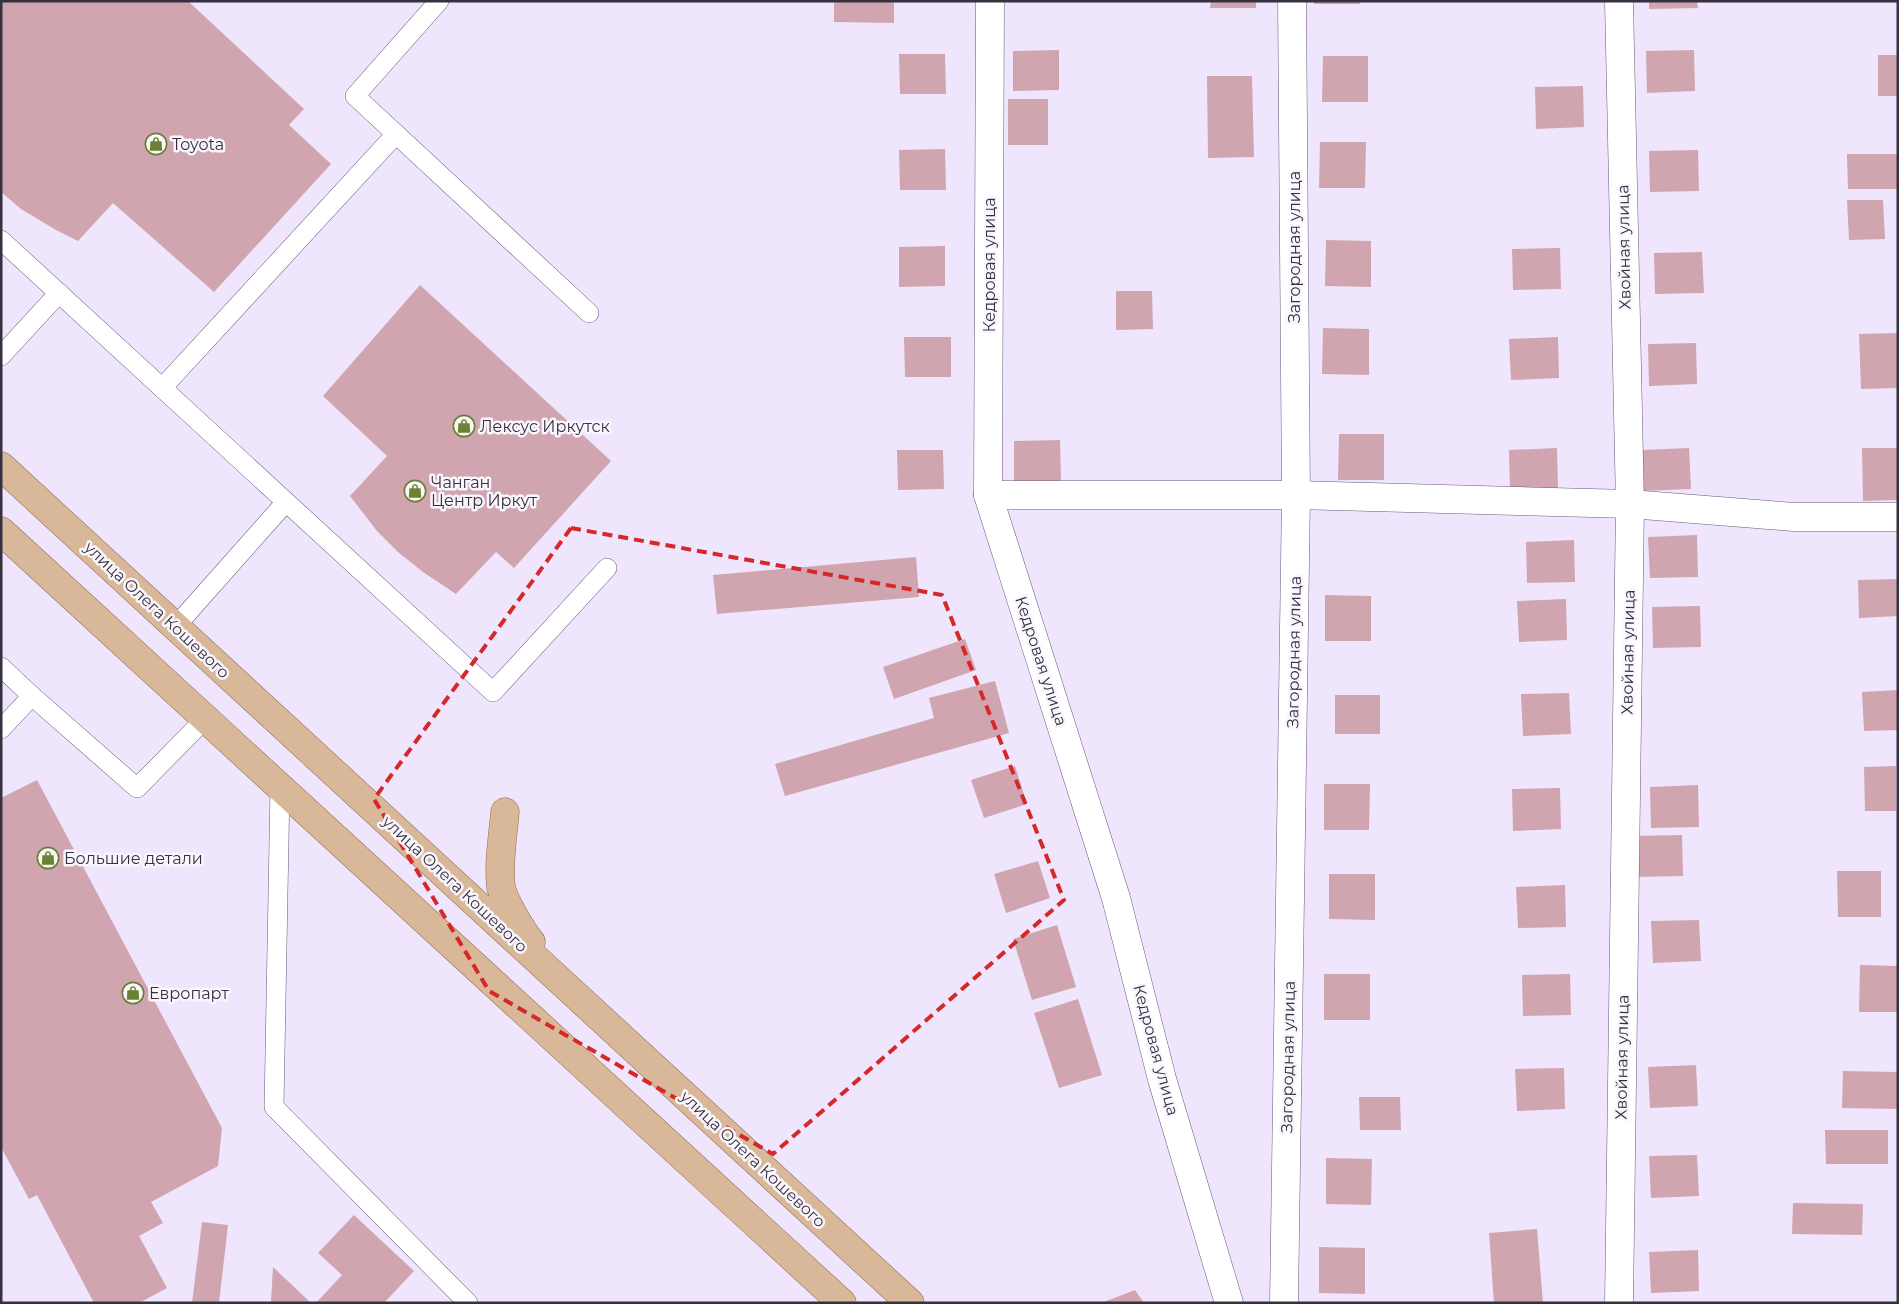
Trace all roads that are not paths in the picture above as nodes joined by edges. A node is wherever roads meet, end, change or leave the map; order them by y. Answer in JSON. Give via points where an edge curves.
{"nodes":[{"id":1,"x":439,"y":1,"type":"edge"},
{"id":2,"x":990,"y":1,"type":"edge"},
{"id":3,"x":1292,"y":1,"type":"edge"},
{"id":4,"x":1619,"y":1,"type":"edge"},
{"id":5,"x":396,"y":134,"type":"junction"},
{"id":6,"x":1,"y":240,"type":"edge"},
{"id":7,"x":59,"y":293,"type":"junction"},
{"id":8,"x":589,"y":313,"type":"dead end"},
{"id":9,"x":1,"y":356,"type":"edge"},
{"id":10,"x":162,"y":388,"type":"junction"},
{"id":11,"x":1,"y":466,"type":"edge"},
{"id":12,"x":988,"y":495,"type":"junction"},
{"id":13,"x":1296,"y":495,"type":"junction"},
{"id":14,"x":286,"y":502,"type":"junction"},
{"id":15,"x":1630,"y":504,"type":"junction"},
{"id":16,"x":1898,"y":517,"type":"edge"},
{"id":17,"x":1,"y":531,"type":"edge"},
{"id":18,"x":607,"y":568,"type":"dead end"},
{"id":19,"x":175,"y":627,"type":"junction"},
{"id":20,"x":1,"y":667,"type":"edge"},
{"id":21,"x":32,"y":696,"type":"junction"},
{"id":22,"x":206,"y":718,"type":"junction"},
{"id":23,"x":1,"y":729,"type":"edge"},
{"id":24,"x":280,"y":787,"type":"junction"},
{"id":25,"x":505,"y":812,"type":"dead end"},
{"id":26,"x":563,"y":983,"type":"junction"},
{"id":27,"x":468,"y":1303,"type":"edge"},
{"id":28,"x":842,"y":1303,"type":"edge"},
{"id":29,"x":910,"y":1303,"type":"edge"},
{"id":30,"x":1229,"y":1303,"type":"edge"},
{"id":31,"x":1284,"y":1303,"type":"edge"},
{"id":32,"x":1619,"y":1303,"type":"edge"}],
"edges":[{"from":1,"to":5,"type":"lane","via":[[355,96]]},
{"from":2,"to":12,"type":"street","name":"Кедровая улица"},
{"from":3,"to":13,"type":"street","name":"Загородная улица"},
{"from":4,"to":15,"type":"street","name":"Хвойная улица"},
{"from":5,"to":8,"type":"lane"},
{"from":5,"to":10,"type":"lane"},
{"from":6,"to":7,"type":"lane"},
{"from":7,"to":9,"type":"lane"},
{"from":7,"to":10,"type":"lane"},
{"from":10,"to":14,"type":"lane"},
{"from":11,"to":19,"type":"main road","name":"улица Олега Кошевого"},
{"from":12,"to":13,"type":"street"},
{"from":12,"to":30,"type":"street","name":"Кедровая улица","via":[[1116,898],[1162,1079]]},
{"from":13,"to":15,"type":"street"},
{"from":13,"to":31,"type":"street","name":"Загородная улица"},
{"from":14,"to":18,"type":"lane","via":[[493,692]]},
{"from":14,"to":19,"type":"lane"},
{"from":15,"to":16,"type":"street","via":[[1794,517]]},
{"from":15,"to":32,"type":"street","name":"Хвойная улица"},
{"from":17,"to":22,"type":"main road"},
{"from":19,"to":26,"type":"main road","name":"улица Олега Кошевого"},
{"from":20,"to":21,"type":"lane"},
{"from":21,"to":22,"type":"lane","via":[[137,788]]},
{"from":21,"to":23,"type":"lane"},
{"from":22,"to":24,"type":"main road"},
{"from":24,"to":27,"type":"lane","via":[[274,1107]]},
{"from":24,"to":28,"type":"main road"},
{"from":25,"to":26,"type":"main road","via":[[500,862],[502,889],[522,930]]},
{"from":26,"to":29,"type":"main road","name":"улица Олега Кошевого"}]}
